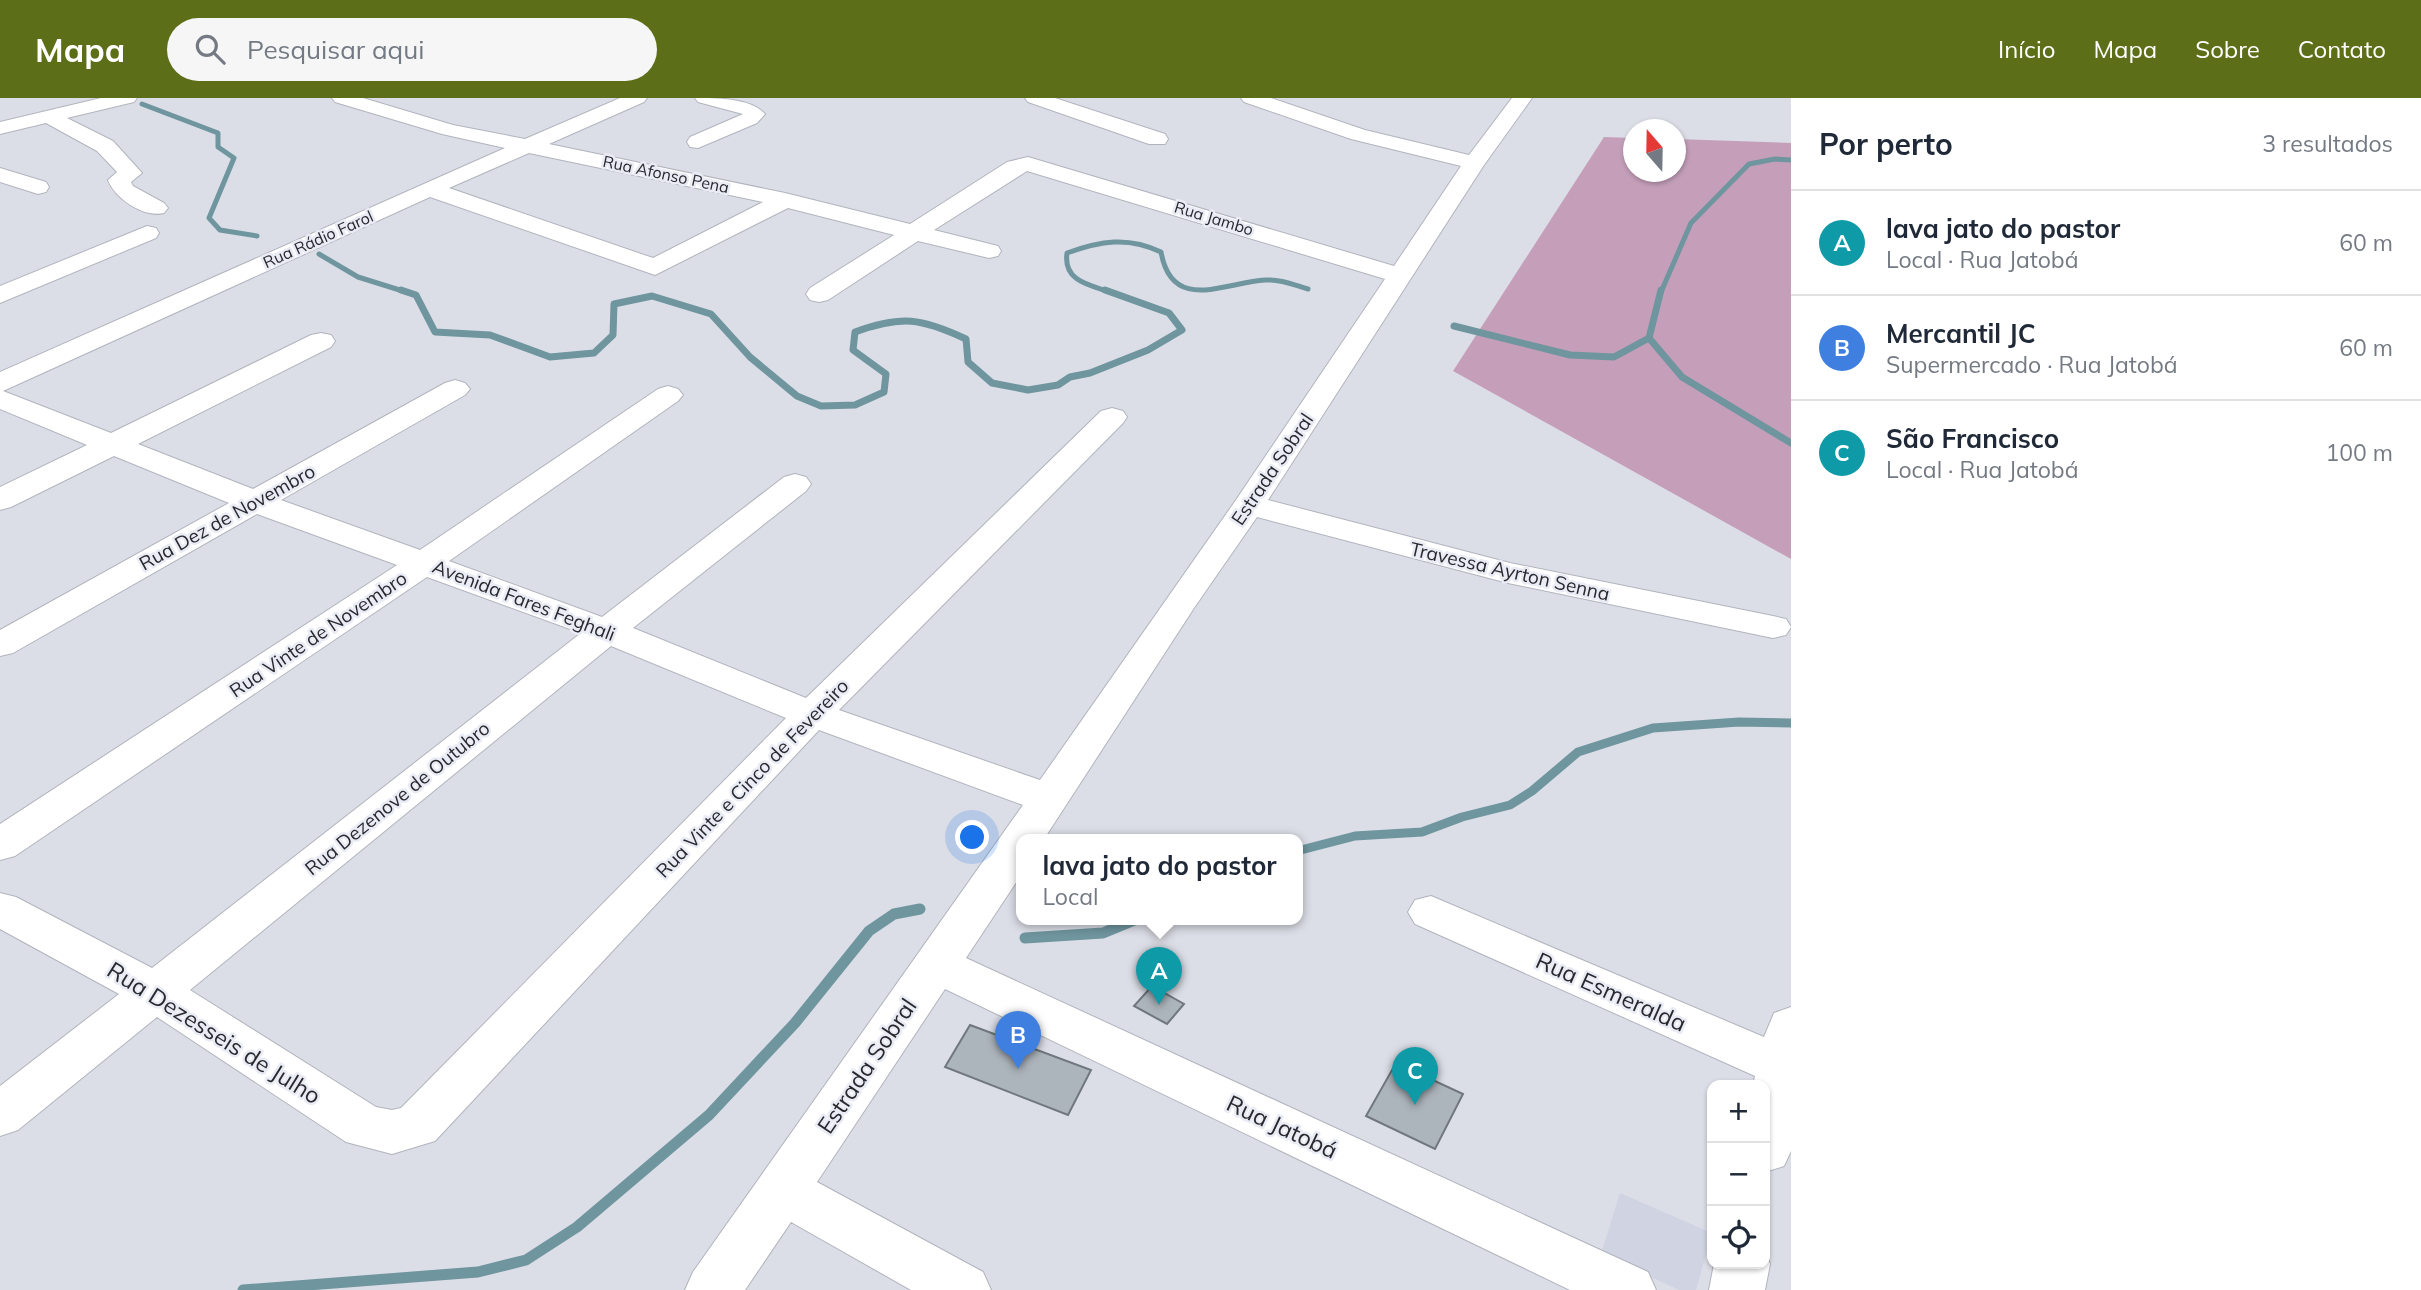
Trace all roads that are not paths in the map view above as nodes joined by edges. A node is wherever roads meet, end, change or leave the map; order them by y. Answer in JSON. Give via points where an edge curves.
{"nodes":[{"id":1,"x":127,"y":98,"type":"edge"},
{"id":2,"x":342,"y":98,"type":"edge"},
{"id":3,"x":400,"y":98,"type":"edge"},
{"id":4,"x":705,"y":98,"type":"edge"},
{"id":5,"x":1035,"y":98,"type":"edge"},
{"id":6,"x":1251,"y":98,"type":"edge"},
{"id":7,"x":1522,"y":98,"type":"edge"},
{"id":8,"x":628,"y":99,"type":"edge"},
{"id":9,"x":1320,"y":101,"type":"dead end"},
{"id":10,"x":373,"y":108,"type":"junction"},
{"id":11,"x":1287,"y":110,"type":"junction"},
{"id":12,"x":47,"y":116,"type":"junction"},
{"id":13,"x":0,"y":128,"type":"edge"},
{"id":14,"x":1157,"y":139,"type":"dead end"},
{"id":15,"x":698,"y":142,"type":"dead end"},
{"id":16,"x":531,"y":145,"type":"junction"},
{"id":17,"x":1474,"y":163,"type":"junction"},
{"id":18,"x":0,"y":175,"type":"edge"},
{"id":19,"x":38,"y":187,"type":"dead end"},
{"id":20,"x":429,"y":189,"type":"junction"},
{"id":21,"x":785,"y":200,"type":"junction"},
{"id":22,"x":156,"y":208,"type":"dead end"},
{"id":23,"x":147,"y":233,"type":"dead end"},
{"id":24,"x":915,"y":234,"type":"junction"},
{"id":25,"x":989,"y":251,"type":"dead end"},
{"id":26,"x":0,"y":272,"type":"edge"},
{"id":27,"x":1401,"y":276,"type":"junction"},
{"id":28,"x":33,"y":283,"type":"junction"},
{"id":29,"x":819,"y":294,"type":"dead end"},
{"id":30,"x":0,"y":295,"type":"edge"},
{"id":31,"x":321,"y":341,"type":"dead end"},
{"id":32,"x":0,"y":383,"type":"edge"},
{"id":33,"x":455,"y":389,"type":"dead end"},
{"id":34,"x":668,"y":395,"type":"dead end"},
{"id":35,"x":0,"y":399,"type":"edge"},
{"id":36,"x":1112,"y":417,"type":"dead end"},
{"id":37,"x":111,"y":443,"type":"junction"},
{"id":38,"x":796,"y":484,"type":"dead end"},
{"id":39,"x":0,"y":500,"type":"edge"},
{"id":40,"x":253,"y":501,"type":"junction"},
{"id":41,"x":1249,"y":506,"type":"junction"},
{"id":42,"x":424,"y":563,"type":"junction"},
{"id":43,"x":1773,"y":627,"type":"dead end"},
{"id":44,"x":605,"y":630,"type":"junction"},
{"id":45,"x":0,"y":645,"type":"edge"},
{"id":46,"x":812,"y":714,"type":"junction"},
{"id":47,"x":1050,"y":799,"type":"junction"},
{"id":48,"x":1025,"y":834,"type":"edge"},
{"id":49,"x":0,"y":845,"type":"edge"},
{"id":50,"x":1016,"y":847,"type":"edge"},
{"id":51,"x":0,"y":909,"type":"edge"},
{"id":52,"x":1431,"y":912,"type":"dead end"},
{"id":53,"x":936,"y":964,"type":"junction"},
{"id":54,"x":156,"y":992,"type":"junction"},
{"id":55,"x":1788,"y":1054,"type":"edge"},
{"id":56,"x":0,"y":1115,"type":"edge"},
{"id":57,"x":392,"y":1132,"type":"joint"},
{"id":58,"x":1767,"y":1143,"type":"edge"},
{"id":59,"x":783,"y":1190,"type":"junction"},
{"id":60,"x":1741,"y":1269,"type":"edge"},
{"id":61,"x":713,"y":1290,"type":"edge"},
{"id":62,"x":963,"y":1290,"type":"edge"},
{"id":63,"x":1628,"y":1290,"type":"edge"},
{"id":64,"x":1737,"y":1290,"type":"edge"}],
"edges":[{"from":1,"to":12,"type":"street"},
{"from":2,"to":10,"type":"street","name":"Rua Afonso Pena"},
{"from":3,"to":10,"type":"street"},
{"from":4,"to":15,"type":"street","via":[[755,114]]},
{"from":5,"to":14,"type":"street"},
{"from":6,"to":11,"type":"street"},
{"from":7,"to":17,"type":"street","name":"Estrada Sobral"},
{"from":8,"to":16,"type":"street","name":"Rua Rádio Farol"},
{"from":9,"to":11,"type":"street"},
{"from":10,"to":16,"type":"street","name":"Rua Afonso Pena","via":[[449,130]]},
{"from":11,"to":17,"type":"street","via":[[1358,135]]},
{"from":12,"to":13,"type":"street"},
{"from":12,"to":22,"type":"street","via":[[105,146],[131,173],[119,180],[123,190]]},
{"from":16,"to":20,"type":"street","name":"Rua Rádio Farol"},
{"from":16,"to":21,"type":"street","name":"Rua Afonso Pena"},
{"from":17,"to":27,"type":"street","name":"Estrada Sobral"},
{"from":18,"to":19,"type":"street"},
{"from":20,"to":21,"type":"street","via":[[655,267]]},
{"from":20,"to":32,"type":"street","name":"Rua Rádio Farol"},
{"from":21,"to":24,"type":"street","name":"Rua Afonso Pena"},
{"from":23,"to":28,"type":"street"},
{"from":24,"to":25,"type":"street","name":"Rua Afonso Pena"},
{"from":24,"to":27,"type":"street","name":"Rua Jambo","via":[[1025,164]]},
{"from":24,"to":29,"type":"street"},
{"from":26,"to":28,"type":"street"},
{"from":27,"to":41,"type":"street","name":"Estrada Sobral"},
{"from":28,"to":30,"type":"street"},
{"from":31,"to":37,"type":"street"},
{"from":33,"to":40,"type":"street","name":"Rua Dez de Novembro"},
{"from":34,"to":42,"type":"street","name":"Rua Vinte de Novembro"},
{"from":35,"to":37,"type":"street","name":"Avenida Fares Feghali"},
{"from":36,"to":46,"type":"street","name":"Rua Vinte e Cinco de Fevereiro"},
{"from":37,"to":39,"type":"street"},
{"from":37,"to":40,"type":"street","name":"Avenida Fares Feghali"},
{"from":38,"to":44,"type":"street","name":"Rua Dezenove de Outubro"},
{"from":40,"to":42,"type":"street","name":"Avenida Fares Feghali"},
{"from":40,"to":45,"type":"street","name":"Rua Dez de Novembro"},
{"from":41,"to":43,"type":"street","name":"Travessa Ayrton Senna","via":[[1507,573]]},
{"from":41,"to":47,"type":"street","name":"Estrada Sobral"},
{"from":42,"to":44,"type":"street","name":"Avenida Fares Feghali"},
{"from":42,"to":49,"type":"street","name":"Rua Vinte de Novembro"},
{"from":44,"to":46,"type":"street","name":"Avenida Fares Feghali"},
{"from":44,"to":54,"type":"street","name":"Rua Dezenove de Outubro"},
{"from":46,"to":47,"type":"street","name":"Avenida Fares Feghali"},
{"from":46,"to":57,"type":"street","name":"Rua Vinte e Cinco de Fevereiro","via":[[417,1126]]},
{"from":47,"to":48,"type":"street","name":"Estrada Sobral"},
{"from":50,"to":53,"type":"street","name":"Estrada Sobral"},
{"from":51,"to":54,"type":"street","name":"Rua Dezesseis de Julho"},
{"from":52,"to":55,"type":"street","name":"Rua Esmeralda"},
{"from":53,"to":59,"type":"street","name":"Estrada Sobral"},
{"from":53,"to":63,"type":"street","name":"Rua Jatobá"},
{"from":54,"to":56,"type":"street","name":"Rua Dezenove de Outubro"},
{"from":54,"to":57,"type":"street","name":"Rua Dezesseis de Julho","via":[[364,1127]]},
{"from":55,"to":58,"type":"street"},
{"from":59,"to":61,"type":"street","name":"Estrada Sobral"},
{"from":59,"to":62,"type":"street"},
{"from":60,"to":64,"type":"street"}]}
